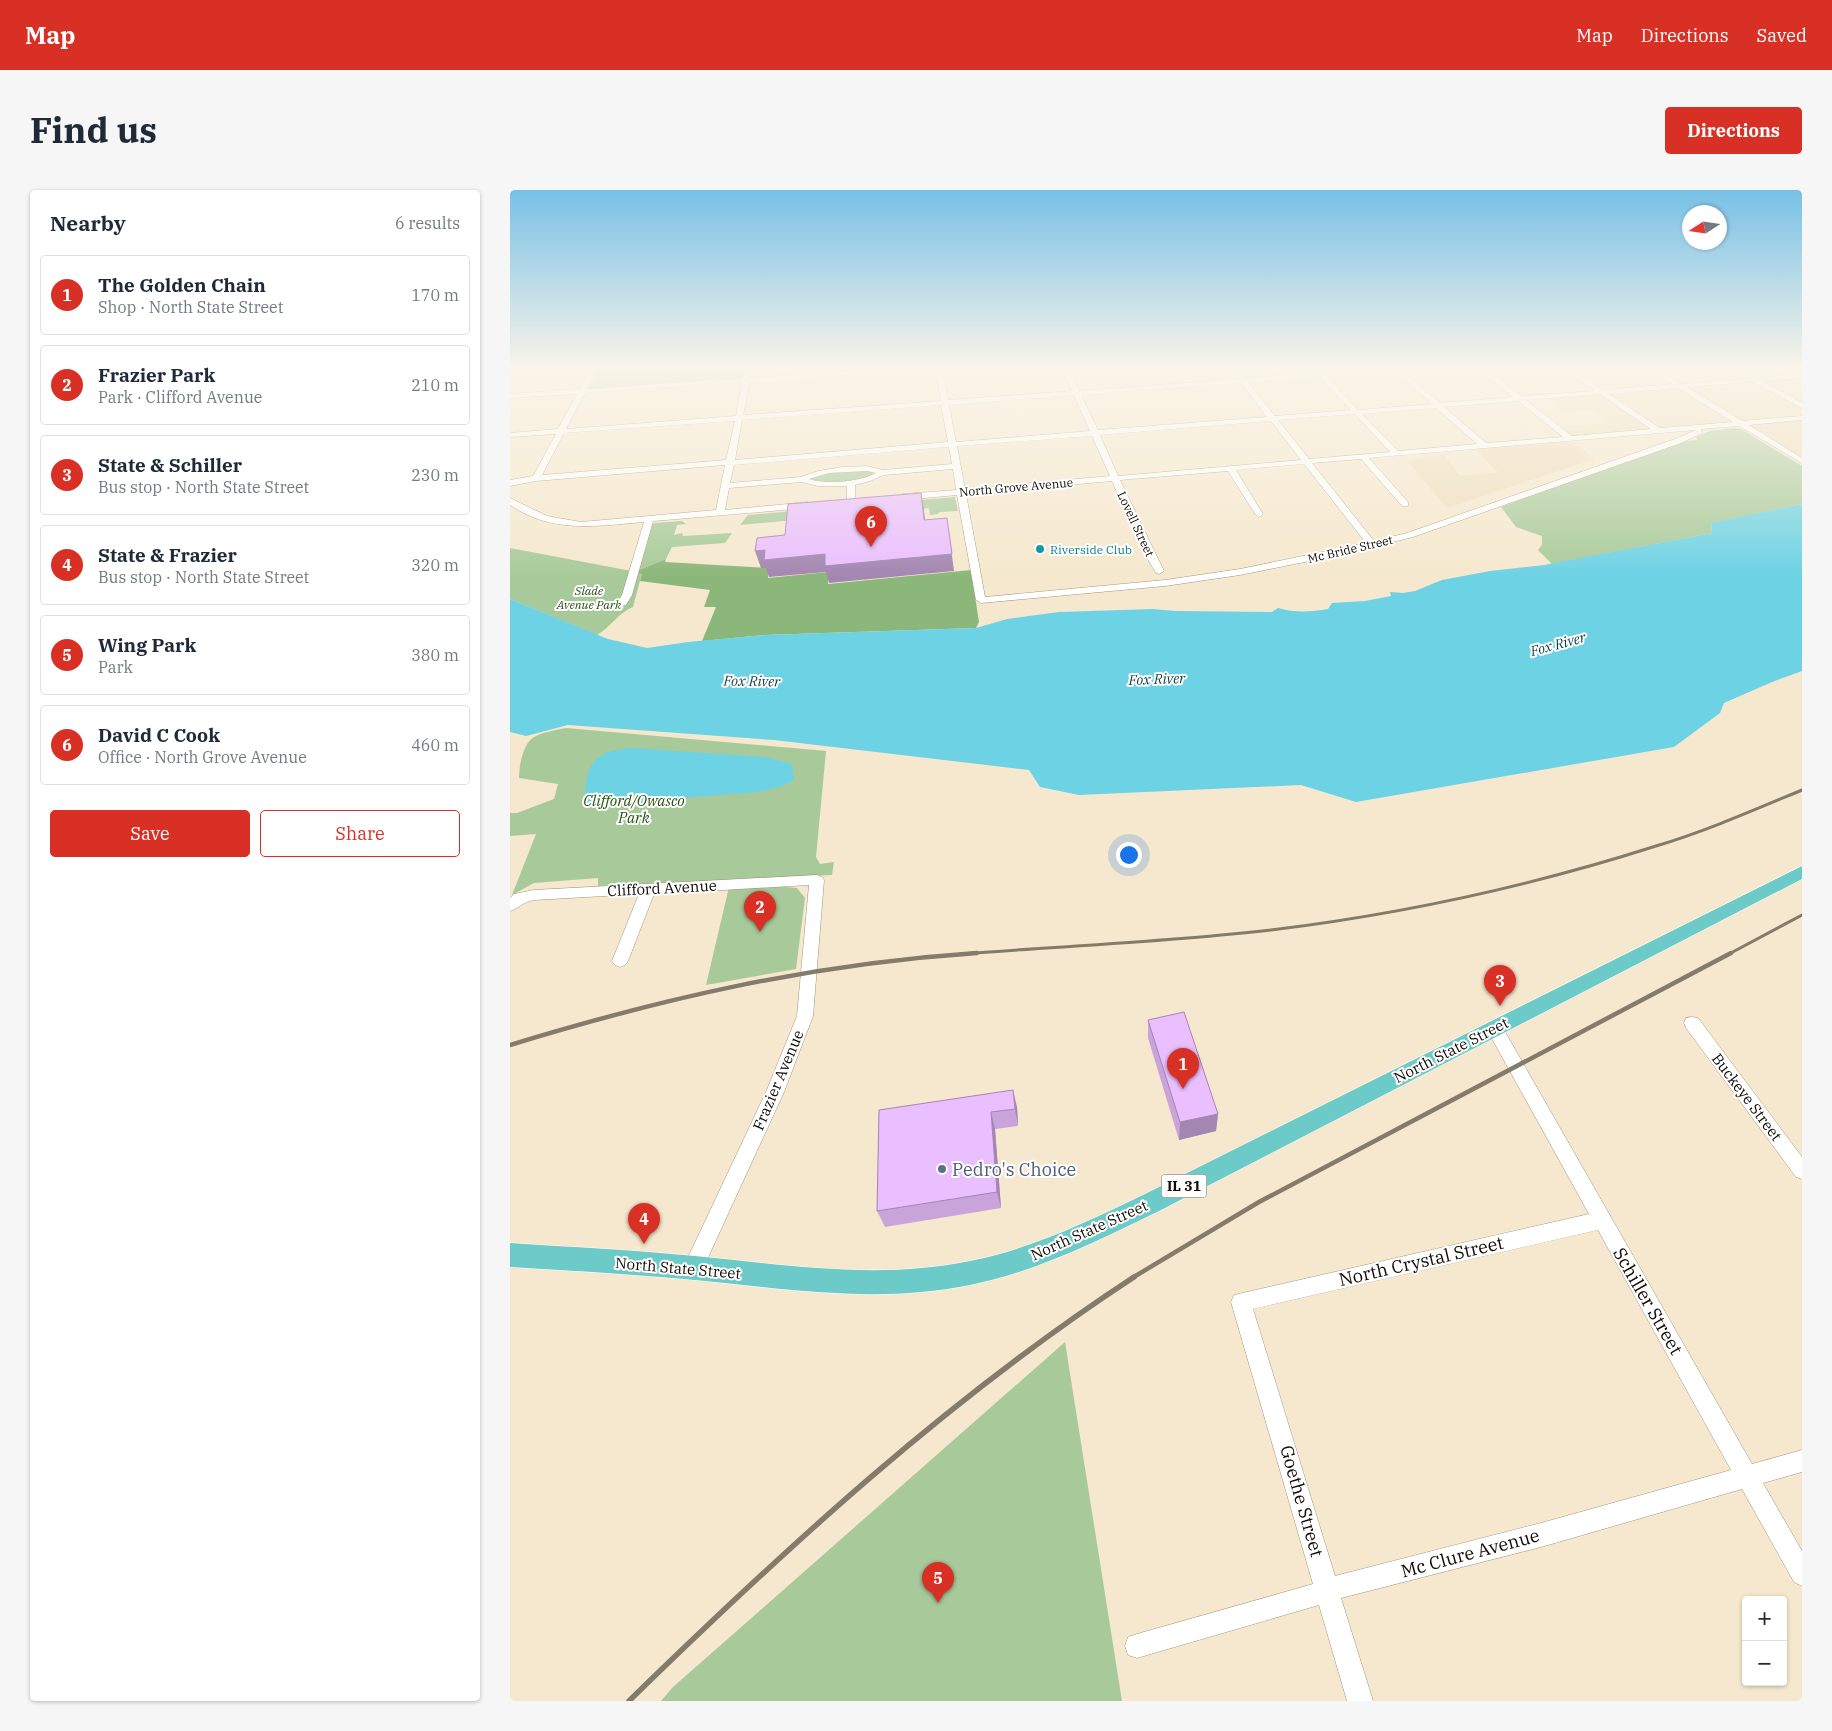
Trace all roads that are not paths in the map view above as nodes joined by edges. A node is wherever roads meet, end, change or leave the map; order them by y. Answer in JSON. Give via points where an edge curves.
{"nodes":[{"id":1,"x":558,"y":438,"type":"edge"},
{"id":2,"x":736,"y":438,"type":"edge"},
{"id":3,"x":951,"y":438,"type":"edge"},
{"id":4,"x":1029,"y":438,"type":"edge"},
{"id":5,"x":1097,"y":438,"type":"edge"},
{"id":6,"x":1288,"y":438,"type":"edge"},
{"id":7,"x":1381,"y":438,"type":"edge"},
{"id":8,"x":1474,"y":438,"type":"edge"},
{"id":9,"x":1587,"y":438,"type":"edge"},
{"id":10,"x":1687,"y":438,"type":"edge"},
{"id":11,"x":1764,"y":438,"type":"edge"},
{"id":12,"x":1571,"y":439,"type":"joint"},
{"id":13,"x":952,"y":444,"type":"junction"},
{"id":14,"x":1484,"y":446,"type":"junction"},
{"id":15,"x":850,"y":452,"type":"junction"},
{"id":16,"x":835,"y":453,"type":"junction"},
{"id":17,"x":1396,"y":454,"type":"junction"},
{"id":18,"x":1363,"y":457,"type":"junction"},
{"id":19,"x":1307,"y":461,"type":"junction"},
{"id":20,"x":1802,"y":461,"type":"edge"},
{"id":21,"x":731,"y":462,"type":"junction"},
{"id":22,"x":956,"y":466,"type":"junction"},
{"id":23,"x":1230,"y":468,"type":"junction"},
{"id":24,"x":850,"y":470,"type":"junction"},
{"id":25,"x":835,"y":471,"type":"junction"},
{"id":26,"x":882,"y":473,"type":"junction"},
{"id":27,"x":536,"y":478,"type":"junction"},
{"id":28,"x":1115,"y":478,"type":"junction"},
{"id":29,"x":803,"y":479,"type":"junction"},
{"id":30,"x":851,"y":482,"type":"junction"},
{"id":31,"x":510,"y":483,"type":"edge"},
{"id":32,"x":726,"y":486,"type":"junction"},
{"id":33,"x":960,"y":492,"type":"junction"},
{"id":34,"x":897,"y":497,"type":"edge"},
{"id":35,"x":510,"y":501,"type":"edge"},
{"id":36,"x":852,"y":501,"type":"edge"},
{"id":37,"x":814,"y":504,"type":"edge"},
{"id":38,"x":1405,"y":504,"type":"dead end"},
{"id":39,"x":720,"y":512,"type":"junction"},
{"id":40,"x":1259,"y":514,"type":"dead end"},
{"id":41,"x":649,"y":519,"type":"junction"},
{"id":42,"x":1371,"y":543,"type":"junction"},
{"id":43,"x":1158,"y":571,"type":"dead end"},
{"id":44,"x":622,"y":603,"type":"dead end"},
{"id":45,"x":1802,"y":872,"type":"edge"},
{"id":46,"x":817,"y":880,"type":"joint"},
{"id":47,"x":648,"y":888,"type":"junction"},
{"id":48,"x":510,"y":906,"type":"edge"},
{"id":49,"x":620,"y":961,"type":"dead end"},
{"id":50,"x":1692,"y":1023,"type":"dead end"},
{"id":51,"x":1494,"y":1028,"type":"junction"},
{"id":52,"x":1802,"y":1171,"type":"edge"},
{"id":53,"x":1601,"y":1220,"type":"junction"},
{"id":54,"x":510,"y":1255,"type":"edge"},
{"id":55,"x":693,"y":1268,"type":"junction"},
{"id":56,"x":1241,"y":1302,"type":"joint"},
{"id":57,"x":1802,"y":1462,"type":"edge"},
{"id":58,"x":1748,"y":1476,"type":"junction"},
{"id":59,"x":1802,"y":1574,"type":"edge"},
{"id":60,"x":1327,"y":1590,"type":"junction"},
{"id":61,"x":1137,"y":1646,"type":"dead end"},
{"id":62,"x":1360,"y":1701,"type":"edge"}],
"edges":[{"from":1,"to":27,"type":"street"},
{"from":2,"to":21,"type":"street"},
{"from":3,"to":13,"type":"street"},
{"from":4,"to":13,"type":"street"},
{"from":5,"to":28,"type":"street","name":"Lovell Street"},
{"from":6,"to":19,"type":"street"},
{"from":7,"to":17,"type":"street"},
{"from":8,"to":14,"type":"street"},
{"from":9,"to":12,"type":"street","name":"North Grove Avenue"},
{"from":10,"to":42,"type":"street","name":"Mc Bride Street","via":[[1410,535]]},
{"from":11,"to":20,"type":"street"},
{"from":12,"to":14,"type":"street","name":"North Grove Avenue"},
{"from":13,"to":15,"type":"street"},
{"from":13,"to":22,"type":"street"},
{"from":14,"to":17,"type":"street","name":"North Grove Avenue"},
{"from":15,"to":16,"type":"street"},
{"from":15,"to":24,"type":"street"},
{"from":16,"to":21,"type":"street"},
{"from":16,"to":25,"type":"street"},
{"from":17,"to":18,"type":"street","name":"North Grove Avenue"},
{"from":18,"to":19,"type":"street","name":"North Grove Avenue"},
{"from":18,"to":38,"type":"street"},
{"from":19,"to":23,"type":"street","name":"North Grove Avenue"},
{"from":19,"to":42,"type":"street"},
{"from":21,"to":27,"type":"street"},
{"from":21,"to":32,"type":"street"},
{"from":22,"to":26,"type":"street"},
{"from":22,"to":33,"type":"street"},
{"from":23,"to":28,"type":"street","name":"North Grove Avenue"},
{"from":23,"to":40,"type":"street"},
{"from":24,"to":25,"type":"street"},
{"from":24,"to":26,"type":"street","via":[[873,469]]},
{"from":25,"to":29,"type":"street","via":[[812,474]]},
{"from":26,"to":30,"type":"street","via":[[878,477]]},
{"from":27,"to":31,"type":"street"},
{"from":28,"to":33,"type":"street","name":"North Grove Avenue"},
{"from":28,"to":43,"type":"street","name":"Lovell Street"},
{"from":29,"to":30,"type":"street","via":[[810,484],[834,487]]},
{"from":29,"to":32,"type":"street"},
{"from":30,"to":36,"type":"street"},
{"from":32,"to":39,"type":"street"},
{"from":33,"to":34,"type":"street","name":"North Grove Avenue"},
{"from":33,"to":42,"type":"street","name":"Mc Bride Street","via":[[980,600],[1203,578]]},
{"from":35,"to":41,"type":"street","via":[[540,517],[569,524]]},
{"from":37,"to":39,"type":"street"},
{"from":39,"to":41,"type":"street"},
{"from":41,"to":44,"type":"street"},
{"from":45,"to":51,"type":"main road","name":"North State Street","number":"IL 31"},
{"from":46,"to":47,"type":"street","name":"Clifford Avenue"},
{"from":46,"to":55,"type":"street","name":"Frazier Avenue","via":[[805,1016],[775,1092]]},
{"from":47,"to":48,"type":"street","name":"Clifford Avenue","via":[[527,896]]},
{"from":47,"to":49,"type":"street"},
{"from":50,"to":52,"type":"street","name":"Buckeye Street"},
{"from":51,"to":53,"type":"street","name":"Schiller Street"},
{"from":51,"to":55,"type":"main road","name":"North State Street","number":"IL 31","via":[[1151,1203],[1080,1237],[1016,1262],[943,1278],[881,1284],[813,1281]]},
{"from":53,"to":56,"type":"street","name":"North Crystal Street"},
{"from":53,"to":58,"type":"street","name":"Schiller Street"},
{"from":54,"to":55,"type":"main road","name":"North State Street","number":"IL 31"},
{"from":56,"to":60,"type":"street","name":"Goethe Street"},
{"from":57,"to":58,"type":"street","name":"Mc Clure Avenue"},
{"from":58,"to":59,"type":"street","name":"Schiller Street"},
{"from":58,"to":60,"type":"street","name":"Mc Clure Avenue","via":[[1540,1535]]},
{"from":60,"to":61,"type":"street","name":"Mc Clure Avenue"},
{"from":60,"to":62,"type":"street","name":"Goethe Street"}]}
